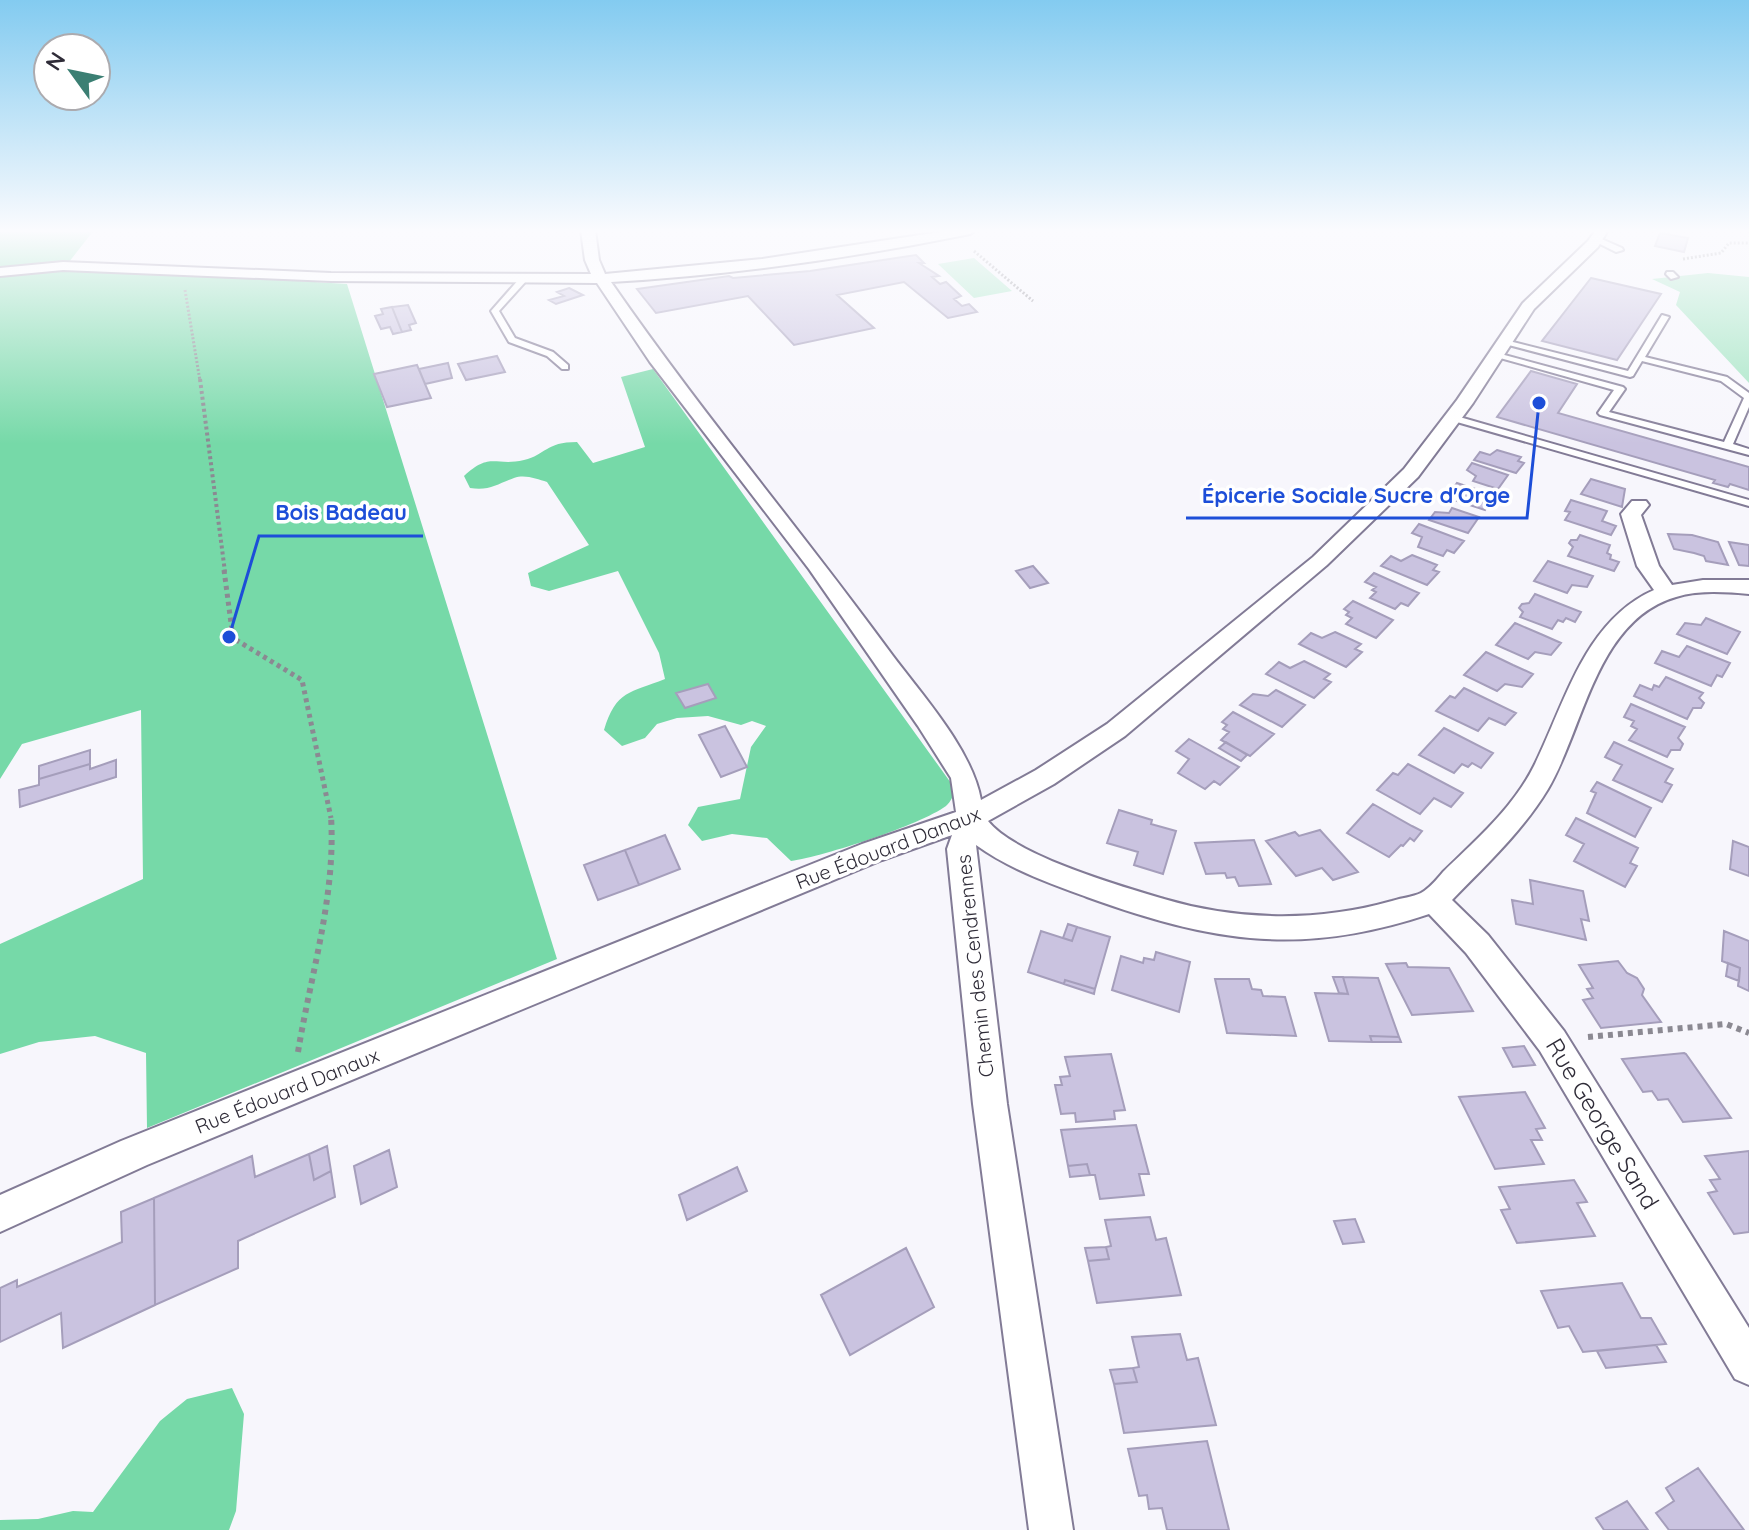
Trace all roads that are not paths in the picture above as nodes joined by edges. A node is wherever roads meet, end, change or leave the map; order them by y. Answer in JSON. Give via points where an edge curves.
{"nodes":[{"id":1,"x":504,"y":301,"type":"edge"},
{"id":2,"x":617,"y":301,"type":"edge"},
{"id":3,"x":1533,"y":301,"type":"edge"},
{"id":4,"x":1665,"y":317,"type":"dead end"},
{"id":5,"x":1501,"y":350,"type":"junction"},
{"id":6,"x":1640,"y":358,"type":"junction"},
{"id":7,"x":565,"y":367,"type":"dead end"},
{"id":8,"x":1453,"y":418,"type":"junction"},
{"id":9,"x":1727,"y":446,"type":"junction"},
{"id":10,"x":1749,"y":452,"type":"edge"},
{"id":11,"x":1749,"y":503,"type":"edge"},
{"id":12,"x":1639,"y":505,"type":"dead end"},
{"id":13,"x":1749,"y":587,"type":"edge"},
{"id":14,"x":1666,"y":592,"type":"junction"},
{"id":15,"x":971,"y":818,"type":"junction"},
{"id":16,"x":1433,"y":900,"type":"junction"},
{"id":17,"x":0,"y":1214,"type":"edge"},
{"id":18,"x":1749,"y":1365,"type":"edge"},
{"id":19,"x":1051,"y":1530,"type":"edge"}],
"edges":[{"from":1,"to":7,"type":"lane","via":[[495,311],[512,340],[550,354]]},
{"from":2,"to":15,"type":"street","name":"Chemin des Cendrennes","via":[[927,720],[964,777]]},
{"from":3,"to":5,"type":"street","name":"Rue Édouard Danaux"},
{"from":4,"to":6,"type":"lane"},
{"from":5,"to":6,"type":"lane","via":[[1630,374]]},
{"from":5,"to":8,"type":"street","name":"Rue Édouard Danaux"},
{"from":5,"to":9,"type":"lane","via":[[1620,389],[1603,413]]},
{"from":6,"to":9,"type":"lane","via":[[1724,379],[1749,397]]},
{"from":8,"to":11,"type":"lane"},
{"from":8,"to":15,"type":"street","name":"Rue Édouard Danaux","via":[[1411,473],[1287,589],[1116,730]]},
{"from":9,"to":10,"type":"lane"},
{"from":12,"to":14,"type":"street","via":[[1631,514],[1648,566]]},
{"from":13,"to":14,"type":"street","via":[[1691,586]]},
{"from":14,"to":16,"type":"street","via":[[1635,610],[1612,635],[1577,691],[1545,770],[1521,809]]},
{"from":15,"to":16,"type":"street","via":[[987,838],[1024,858],[1167,913],[1223,925],[1339,926]]},
{"from":15,"to":17,"type":"street","name":"Rue Édouard Danaux","via":[[872,852],[134,1153]]},
{"from":15,"to":19,"type":"street","name":"Chemin des Cendrennes","via":[[961,849],[990,1104]]},
{"from":16,"to":18,"type":"street","name":"Rue George Sand","via":[[1477,944],[1552,1041]]}]}
